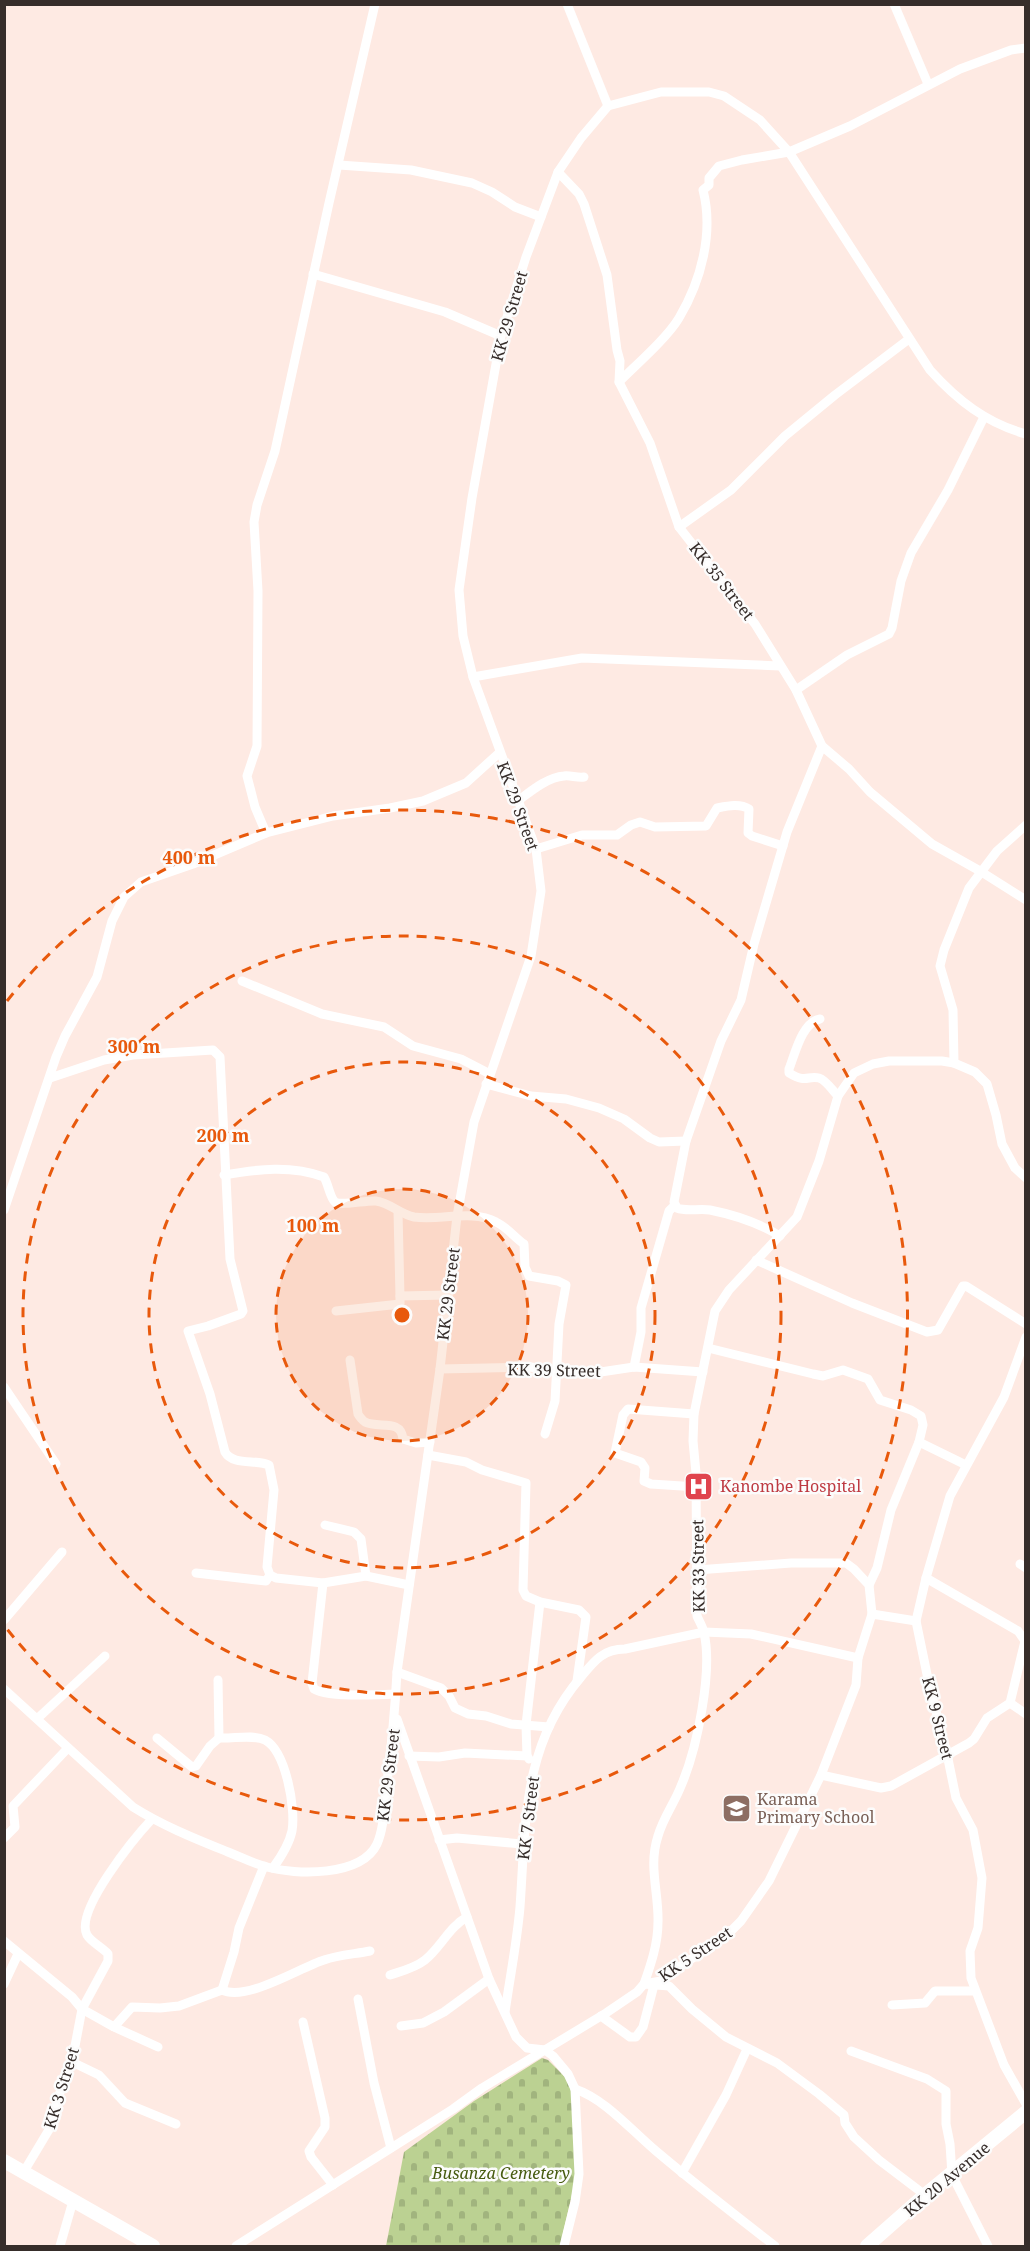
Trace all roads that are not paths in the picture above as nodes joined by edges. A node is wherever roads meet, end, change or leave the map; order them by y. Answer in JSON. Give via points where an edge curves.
{"nodes":[{"id":1,"x":375,"y":4,"type":"edge"},
{"id":2,"x":567,"y":4,"type":"edge"},
{"id":3,"x":894,"y":4,"type":"edge"},
{"id":4,"x":1026,"y":48,"type":"edge"},
{"id":5,"x":928,"y":84,"type":"junction"},
{"id":6,"x":608,"y":106,"type":"junction"},
{"id":7,"x":789,"y":152,"type":"junction"},
{"id":8,"x":339,"y":165,"type":"junction"},
{"id":9,"x":558,"y":172,"type":"junction"},
{"id":10,"x":541,"y":217,"type":"junction"},
{"id":11,"x":313,"y":274,"type":"junction"},
{"id":12,"x":501,"y":336,"type":"junction"},
{"id":13,"x":909,"y":339,"type":"junction"},
{"id":14,"x":619,"y":382,"type":"junction"},
{"id":15,"x":984,"y":417,"type":"junction"},
{"id":16,"x":1026,"y":434,"type":"edge"},
{"id":17,"x":679,"y":526,"type":"junction"},
{"id":18,"x":780,"y":666,"type":"junction"},
{"id":19,"x":472,"y":677,"type":"junction"},
{"id":20,"x":796,"y":690,"type":"junction"},
{"id":21,"x":822,"y":747,"type":"junction"},
{"id":22,"x":499,"y":753,"type":"junction"},
{"id":23,"x":584,"y":777,"type":"dead end"},
{"id":24,"x":519,"y":800,"type":"junction"},
{"id":25,"x":1026,"y":825,"type":"edge"},
{"id":26,"x":266,"y":833,"type":"junction"},
{"id":27,"x":783,"y":846,"type":"junction"},
{"id":28,"x":536,"y":849,"type":"junction"},
{"id":29,"x":980,"y":871,"type":"junction"},
{"id":30,"x":1026,"y":900,"type":"edge"},
{"id":31,"x":242,"y":981,"type":"dead end"},
{"id":32,"x":820,"y":1019,"type":"dead end"},
{"id":33,"x":954,"y":1063,"type":"junction"},
{"id":34,"x":490,"y":1074,"type":"junction"},
{"id":35,"x":50,"y":1078,"type":"junction"},
{"id":36,"x":486,"y":1084,"type":"junction"},
{"id":37,"x":838,"y":1096,"type":"junction"},
{"id":38,"x":686,"y":1141,"type":"junction"},
{"id":39,"x":225,"y":1174,"type":"junction"},
{"id":40,"x":1026,"y":1178,"type":"edge"},
{"id":41,"x":675,"y":1205,"type":"junction"},
{"id":42,"x":4,"y":1210,"type":"edge"},
{"id":43,"x":398,"y":1212,"type":"junction"},
{"id":44,"x":457,"y":1216,"type":"junction"},
{"id":45,"x":780,"y":1236,"type":"junction"},
{"id":46,"x":756,"y":1260,"type":"junction"},
{"id":47,"x":448,"y":1295,"type":"junction"},
{"id":48,"x":400,"y":1296,"type":"junction"},
{"id":49,"x":336,"y":1311,"type":"dead end"},
{"id":50,"x":1026,"y":1324,"type":"edge"},
{"id":51,"x":1026,"y":1337,"type":"edge"},
{"id":52,"x":708,"y":1348,"type":"junction"},
{"id":53,"x":350,"y":1360,"type":"dead end"},
{"id":54,"x":634,"y":1367,"type":"junction"},
{"id":55,"x":440,"y":1369,"type":"junction"},
{"id":56,"x":556,"y":1372,"type":"junction"},
{"id":57,"x":703,"y":1372,"type":"junction"},
{"id":58,"x":4,"y":1387,"type":"edge"},
{"id":59,"x":694,"y":1414,"type":"junction"},
{"id":60,"x":545,"y":1434,"type":"dead end"},
{"id":61,"x":430,"y":1442,"type":"junction"},
{"id":62,"x":919,"y":1442,"type":"junction"},
{"id":63,"x":428,"y":1455,"type":"junction"},
{"id":64,"x":56,"y":1464,"type":"dead end"},
{"id":65,"x":966,"y":1465,"type":"junction"},
{"id":66,"x":697,"y":1487,"type":"junction"},
{"id":67,"x":325,"y":1525,"type":"dead end"},
{"id":68,"x":62,"y":1552,"type":"dead end"},
{"id":69,"x":697,"y":1570,"type":"junction"},
{"id":70,"x":196,"y":1572,"type":"dead end"},
{"id":71,"x":270,"y":1575,"type":"junction"},
{"id":72,"x":366,"y":1576,"type":"junction"},
{"id":73,"x":926,"y":1578,"type":"junction"},
{"id":74,"x":323,"y":1583,"type":"junction"},
{"id":75,"x":409,"y":1585,"type":"junction"},
{"id":76,"x":869,"y":1585,"type":"junction"},
{"id":77,"x":540,"y":1602,"type":"junction"},
{"id":78,"x":872,"y":1614,"type":"junction"},
{"id":79,"x":4,"y":1620,"type":"edge"},
{"id":80,"x":916,"y":1621,"type":"junction"},
{"id":81,"x":704,"y":1632,"type":"junction"},
{"id":82,"x":1025,"y":1639,"type":"edge"},
{"id":83,"x":105,"y":1656,"type":"dead end"},
{"id":84,"x":858,"y":1658,"type":"junction"},
{"id":85,"x":397,"y":1672,"type":"junction"},
{"id":86,"x":218,"y":1680,"type":"dead end"},
{"id":87,"x":577,"y":1681,"type":"junction"},
{"id":88,"x":396,"y":1694,"type":"junction"},
{"id":89,"x":7,"y":1695,"type":"edge"},
{"id":90,"x":1010,"y":1703,"type":"junction"},
{"id":91,"x":395,"y":1713,"type":"junction"},
{"id":92,"x":1026,"y":1714,"type":"edge"},
{"id":93,"x":38,"y":1718,"type":"junction"},
{"id":94,"x":526,"y":1725,"type":"junction"},
{"id":95,"x":549,"y":1727,"type":"junction"},
{"id":96,"x":158,"y":1738,"type":"dead end"},
{"id":97,"x":219,"y":1738,"type":"junction"},
{"id":98,"x":68,"y":1748,"type":"junction"},
{"id":99,"x":947,"y":1754,"type":"junction"},
{"id":100,"x":409,"y":1756,"type":"junction"},
{"id":101,"x":527,"y":1756,"type":"junction"},
{"id":102,"x":535,"y":1765,"type":"junction"},
{"id":103,"x":820,"y":1775,"type":"junction"},
{"id":104,"x":152,"y":1818,"type":"junction"},
{"id":105,"x":4,"y":1838,"type":"edge"},
{"id":106,"x":439,"y":1840,"type":"junction"},
{"id":107,"x":522,"y":1844,"type":"junction"},
{"id":108,"x":268,"y":1867,"type":"junction"},
{"id":109,"x":468,"y":1917,"type":"junction"},
{"id":110,"x":4,"y":1941,"type":"edge"},
{"id":111,"x":370,"y":1951,"type":"dead end"},
{"id":112,"x":18,"y":1954,"type":"junction"},
{"id":113,"x":390,"y":1975,"type":"dead end"},
{"id":114,"x":489,"y":1979,"type":"junction"},
{"id":115,"x":4,"y":1984,"type":"edge"},
{"id":116,"x":644,"y":1984,"type":"junction"},
{"id":117,"x":654,"y":1985,"type":"junction"},
{"id":118,"x":222,"y":1990,"type":"junction"},
{"id":119,"x":975,"y":1991,"type":"junction"},
{"id":120,"x":358,"y":1999,"type":"dead end"},
{"id":121,"x":892,"y":2005,"type":"dead end"},
{"id":122,"x":82,"y":2009,"type":"junction"},
{"id":123,"x":506,"y":2012,"type":"junction"},
{"id":124,"x":601,"y":2016,"type":"junction"},
{"id":125,"x":303,"y":2022,"type":"dead end"},
{"id":126,"x":401,"y":2026,"type":"dead end"},
{"id":127,"x":114,"y":2027,"type":"junction"},
{"id":128,"x":158,"y":2047,"type":"dead end"},
{"id":129,"x":747,"y":2049,"type":"junction"},
{"id":130,"x":545,"y":2050,"type":"junction"},
{"id":131,"x":851,"y":2051,"type":"dead end"},
{"id":132,"x":72,"y":2062,"type":"junction"},
{"id":133,"x":575,"y":2090,"type":"junction"},
{"id":134,"x":1026,"y":2104,"type":"edge"},
{"id":135,"x":1026,"y":2112,"type":"edge"},
{"id":136,"x":176,"y":2124,"type":"dead end"},
{"id":137,"x":391,"y":2148,"type":"junction"},
{"id":138,"x":4,"y":2161,"type":"edge"},
{"id":139,"x":23,"y":2173,"type":"junction"},
{"id":140,"x":682,"y":2173,"type":"junction"},
{"id":141,"x":952,"y":2175,"type":"junction"},
{"id":142,"x":333,"y":2185,"type":"junction"},
{"id":143,"x":925,"y":2196,"type":"junction"},
{"id":144,"x":73,"y":2201,"type":"junction"},
{"id":145,"x":60,"y":2247,"type":"edge"},
{"id":146,"x":153,"y":2247,"type":"edge"},
{"id":147,"x":236,"y":2247,"type":"edge"},
{"id":148,"x":564,"y":2247,"type":"edge"},
{"id":149,"x":775,"y":2247,"type":"edge"},
{"id":150,"x":867,"y":2247,"type":"edge"},
{"id":151,"x":988,"y":2247,"type":"edge"}],
"edges":[{"from":1,"to":8,"type":"street"},
{"from":2,"to":6,"type":"street"},
{"from":3,"to":5,"type":"street"},
{"from":4,"to":5,"type":"street","via":[[1011,50]]},
{"from":5,"to":7,"type":"street","via":[[850,126]]},
{"from":6,"to":7,"type":"street","via":[[661,93],[709,92],[724,96],[760,120]]},
{"from":6,"to":9,"type":"street","name":"KK 29 Street"},
{"from":7,"to":13,"type":"street"},
{"from":7,"to":14,"type":"street","via":[[742,160],[714,171],[704,190],[707,206],[701,273],[679,319]]},
{"from":8,"to":10,"type":"street","via":[[411,170],[472,183]]},
{"from":8,"to":11,"type":"street"},
{"from":9,"to":10,"type":"street","name":"KK 29 Street"},
{"from":9,"to":14,"type":"street","name":"KK 35 Street","via":[[584,204],[607,275],[620,361]]},
{"from":10,"to":12,"type":"street","name":"KK 29 Street"},
{"from":11,"to":12,"type":"street","via":[[444,312]]},
{"from":11,"to":26,"type":"street","via":[[275,451],[254,522],[258,591],[256,746],[247,776]]},
{"from":12,"to":19,"type":"street","name":"KK 29 Street","via":[[459,590]]},
{"from":13,"to":15,"type":"street","via":[[943,385]]},
{"from":13,"to":17,"type":"street","via":[[785,436],[731,490]]},
{"from":14,"to":17,"type":"street","name":"KK 35 Street","via":[[650,443]]},
{"from":15,"to":16,"type":"street"},
{"from":15,"to":20,"type":"street","via":[[911,553],[889,634],[847,655]]},
{"from":17,"to":18,"type":"street","name":"KK 35 Street","via":[[755,624]]},
{"from":18,"to":19,"type":"street","via":[[582,658]]},
{"from":18,"to":20,"type":"street","name":"KK 35 Street"},
{"from":19,"to":22,"type":"street","name":"KK 29 Street"},
{"from":20,"to":21,"type":"street","name":"KK 35 Street"},
{"from":21,"to":27,"type":"street"},
{"from":21,"to":29,"type":"street","name":"KK 35 Street","via":[[932,844]]},
{"from":22,"to":24,"type":"street","name":"KK 29 Street"},
{"from":22,"to":26,"type":"street","via":[[466,783],[423,801],[333,816]]},
{"from":23,"to":24,"type":"street","via":[[558,777]]},
{"from":24,"to":28,"type":"street","name":"KK 29 Street"},
{"from":25,"to":29,"type":"street"},
{"from":26,"to":35,"type":"street","via":[[141,882],[124,897],[112,921],[97,977],[65,1036]]},
{"from":27,"to":28,"type":"street","via":[[748,833],[749,809],[730,806],[717,808],[706,826],[655,827],[640,822],[617,835],[582,834]]},
{"from":27,"to":38,"type":"street","via":[[741,1000]]},
{"from":28,"to":34,"type":"street","name":"KK 29 Street","via":[[541,891],[531,956]]},
{"from":29,"to":30,"type":"street","name":"KK 35 Street"},
{"from":29,"to":33,"type":"street","via":[[958,911],[940,966],[952,1010]]},
{"from":31,"to":34,"type":"street","via":[[322,1014],[384,1027],[413,1046],[461,1059]]},
{"from":32,"to":37,"type":"street","via":[[805,1032],[789,1073],[803,1080],[819,1078]]},
{"from":33,"to":37,"type":"street","name":"KK 33 Street","via":[[889,1060],[873,1064],[854,1073]]},
{"from":33,"to":40,"type":"street","via":[[975,1072],[987,1084],[1002,1144],[1015,1168]]},
{"from":34,"to":36,"type":"street","name":"KK 29 Street"},
{"from":35,"to":39,"type":"street","via":[[133,1055],[217,1052]]},
{"from":35,"to":42,"type":"street"},
{"from":36,"to":38,"type":"street","via":[[598,1108],[624,1119],[659,1142]]},
{"from":36,"to":44,"type":"street","name":"KK 29 Street","via":[[474,1122]]},
{"from":37,"to":45,"type":"street","name":"KK 33 Street","via":[[797,1217]]},
{"from":38,"to":41,"type":"street"},
{"from":39,"to":43,"type":"street","via":[[275,1167],[317,1174],[324,1177],[336,1202],[375,1201]]},
{"from":39,"to":71,"type":"street","via":[[230,1259],[243,1311],[188,1331],[228,1457],[269,1465],[273,1490],[267,1567]]},
{"from":41,"to":45,"type":"street","via":[[761,1224]]},
{"from":41,"to":54,"type":"street","via":[[669,1211],[646,1286]]},
{"from":43,"to":44,"type":"street","via":[[429,1218]]},
{"from":43,"to":48,"type":"street"},
{"from":44,"to":47,"type":"street","name":"KK 29 Street"},
{"from":44,"to":56,"type":"street","via":[[500,1224],[525,1244],[529,1276],[567,1285]]},
{"from":45,"to":46,"type":"street","name":"KK 33 Street"},
{"from":46,"to":50,"type":"street","via":[[927,1332],[938,1330],[963,1286]]},
{"from":46,"to":52,"type":"street","name":"KK 33 Street","via":[[715,1311]]},
{"from":47,"to":48,"type":"street"},
{"from":47,"to":55,"type":"street","name":"KK 29 Street"},
{"from":48,"to":49,"type":"street","via":[[400,1304]]},
{"from":51,"to":65,"type":"street","name":"KK 9 Street","via":[[1004,1396]]},
{"from":52,"to":57,"type":"street","name":"KK 33 Street"},
{"from":52,"to":62,"type":"street","via":[[813,1374],[823,1376],[843,1370],[868,1380],[880,1400],[921,1416]]},
{"from":53,"to":61,"type":"street","via":[[358,1414],[363,1420],[398,1428],[407,1441]]},
{"from":54,"to":56,"type":"street","name":"KK 39 Street","via":[[594,1373]]},
{"from":54,"to":57,"type":"street","name":"KK 39 Street"},
{"from":55,"to":56,"type":"street","name":"KK 39 Street","via":[[531,1367]]},
{"from":55,"to":61,"type":"street","name":"KK 29 Street"},
{"from":56,"to":60,"type":"street","via":[[555,1401]]},
{"from":57,"to":59,"type":"street","name":"KK 33 Street"},
{"from":58,"to":64,"type":"street"},
{"from":59,"to":66,"type":"street","name":"KK 33 Street"},
{"from":59,"to":66,"type":"street","via":[[628,1409],[623,1415],[615,1453],[641,1462],[645,1468],[642,1477],[651,1484]]},
{"from":61,"to":63,"type":"street","name":"KK 29 Street"},
{"from":62,"to":65,"type":"street"},
{"from":62,"to":76,"type":"street","via":[[891,1510]]},
{"from":63,"to":75,"type":"street","name":"KK 29 Street"},
{"from":63,"to":77,"type":"street","via":[[466,1461],[485,1471],[525,1482],[523,1590],[526,1596]]},
{"from":65,"to":73,"type":"street","name":"KK 9 Street","via":[[950,1497]]},
{"from":66,"to":69,"type":"street","name":"KK 33 Street"},
{"from":67,"to":72,"type":"street","via":[[359,1535]]},
{"from":68,"to":79,"type":"street"},
{"from":69,"to":76,"type":"street","via":[[846,1563]]},
{"from":69,"to":81,"type":"street","name":"KK 33 Street","via":[[697,1616]]},
{"from":70,"to":71,"type":"street","via":[[266,1581]]},
{"from":71,"to":74,"type":"street"},
{"from":72,"to":74,"type":"street"},
{"from":72,"to":75,"type":"street"},
{"from":73,"to":80,"type":"street","name":"KK 9 Street"},
{"from":73,"to":82,"type":"street","via":[[1018,1631]]},
{"from":74,"to":88,"type":"street","via":[[314,1689],[339,1695]]},
{"from":75,"to":85,"type":"street","name":"KK 29 Street"},
{"from":76,"to":78,"type":"street"},
{"from":77,"to":87,"type":"street","via":[[579,1610],[586,1617]]},
{"from":77,"to":94,"type":"street"},
{"from":78,"to":80,"type":"street"},
{"from":78,"to":84,"type":"street","name":"KK 5 Street"},
{"from":80,"to":99,"type":"street","name":"KK 9 Street"},
{"from":81,"to":84,"type":"street","name":"KK 7 Street","via":[[751,1634]]},
{"from":81,"to":87,"type":"street","name":"KK 7 Street","via":[[612,1649],[595,1660]]},
{"from":81,"to":116,"type":"street","name":"KK 33 Street","via":[[706,1664],[693,1753],[658,1836],[653,1880],[658,1921],[654,1955]]},
{"from":82,"to":90,"type":"street"},
{"from":83,"to":93,"type":"street"},
{"from":84,"to":103,"type":"street","name":"KK 5 Street","via":[[856,1685]]},
{"from":85,"to":88,"type":"street","name":"KK 29 Street"},
{"from":85,"to":94,"type":"street","via":[[441,1688],[455,1708],[468,1714]]},
{"from":86,"to":97,"type":"street"},
{"from":87,"to":95,"type":"street","name":"KK 7 Street"},
{"from":88,"to":91,"type":"street","name":"KK 29 Street"},
{"from":89,"to":93,"type":"street","name":"KK 29 Street"},
{"from":90,"to":92,"type":"street"},
{"from":90,"to":99,"type":"street","via":[[987,1718],[969,1743]]},
{"from":91,"to":100,"type":"street"},
{"from":91,"to":108,"type":"street","name":"KK 29 Street","via":[[382,1826],[375,1847],[365,1859],[337,1869],[309,1872]]},
{"from":93,"to":98,"type":"street","name":"KK 29 Street"},
{"from":94,"to":95,"type":"street"},
{"from":94,"to":101,"type":"street"},
{"from":95,"to":102,"type":"street","name":"KK 7 Street"},
{"from":96,"to":97,"type":"street","via":[[192,1767]]},
{"from":97,"to":108,"type":"street","via":[[253,1736],[266,1740],[273,1745],[284,1768],[293,1823],[287,1847]]},
{"from":98,"to":104,"type":"street","name":"KK 29 Street","via":[[134,1807]]},
{"from":98,"to":105,"type":"street","via":[[13,1806],[15,1827]]},
{"from":99,"to":103,"type":"street","via":[[881,1788]]},
{"from":99,"to":119,"type":"street","name":"KK 9 Street","via":[[956,1798],[973,1830],[982,1878],[978,1928],[970,1951]]},
{"from":100,"to":101,"type":"street"},
{"from":100,"to":106,"type":"street"},
{"from":101,"to":102,"type":"street"},
{"from":102,"to":107,"type":"street","name":"KK 7 Street"},
{"from":103,"to":116,"type":"street","name":"KK 5 Street","via":[[769,1881],[741,1921],[725,1937],[662,1981]]},
{"from":104,"to":108,"type":"street","name":"KK 29 Street"},
{"from":104,"to":122,"type":"street","name":"KK 3 Street","via":[[117,1862],[90,1909],[87,1935],[108,1954],[108,1961]]},
{"from":106,"to":107,"type":"street"},
{"from":106,"to":109,"type":"street"},
{"from":107,"to":123,"type":"street","name":"KK 7 Street","via":[[520,1908]]},
{"from":108,"to":118,"type":"street","via":[[238,1928]]},
{"from":109,"to":113,"type":"street","via":[[456,1924],[426,1960]]},
{"from":109,"to":114,"type":"street"},
{"from":110,"to":112,"type":"street"},
{"from":111,"to":118,"type":"street","via":[[325,1959],[264,1986],[228,1993]]},
{"from":112,"to":115,"type":"street"},
{"from":112,"to":122,"type":"street"},
{"from":114,"to":123,"type":"street"},
{"from":114,"to":126,"type":"street","via":[[444,2012],[423,2023]]},
{"from":116,"to":117,"type":"street"},
{"from":116,"to":124,"type":"street","name":"KK 5 Street"},
{"from":117,"to":124,"type":"street","via":[[643,2027],[636,2037],[630,2037]]},
{"from":117,"to":129,"type":"street","via":[[669,1986],[726,2037]]},
{"from":118,"to":127,"type":"street","via":[[179,2006],[132,2007]]},
{"from":119,"to":121,"type":"street","via":[[935,1990],[925,2003]]},
{"from":119,"to":134,"type":"street","name":"KK 9 Street","via":[[1004,2065]]},
{"from":120,"to":137,"type":"street"},
{"from":122,"to":127,"type":"street"},
{"from":122,"to":132,"type":"street","name":"KK 3 Street"},
{"from":123,"to":130,"type":"street","via":[[516,2037],[527,2048]]},
{"from":124,"to":130,"type":"street","name":"KK 5 Street"},
{"from":125,"to":142,"type":"street","via":[[325,2118],[325,2127],[309,2151]]},
{"from":127,"to":128,"type":"street"},
{"from":129,"to":140,"type":"street","via":[[726,2096]]},
{"from":129,"to":143,"type":"street","via":[[777,2063],[819,2094],[844,2115],[854,2137]]},
{"from":130,"to":133,"type":"street","via":[[568,2074]]},
{"from":130,"to":137,"type":"street","name":"KK 5 Street"},
{"from":131,"to":141,"type":"street","via":[[927,2079],[946,2091]]},
{"from":132,"to":136,"type":"street","via":[[104,2079],[125,2103]]},
{"from":132,"to":139,"type":"street","name":"KK 3 Street","via":[[50,2128]]},
{"from":133,"to":140,"type":"street","via":[[619,2119]]},
{"from":133,"to":148,"type":"street","via":[[579,2174]]},
{"from":135,"to":141,"type":"main road","name":"KK 20 Avenue"},
{"from":137,"to":142,"type":"street","name":"KK 5 Street"},
{"from":138,"to":139,"type":"main road"},
{"from":139,"to":144,"type":"main road"},
{"from":140,"to":149,"type":"street"},
{"from":141,"to":143,"type":"main road","name":"KK 20 Avenue"},
{"from":141,"to":151,"type":"street"},
{"from":142,"to":147,"type":"street","name":"KK 5 Street"},
{"from":143,"to":150,"type":"main road","name":"KK 20 Avenue"},
{"from":144,"to":145,"type":"street"},
{"from":144,"to":146,"type":"main road"}]}
